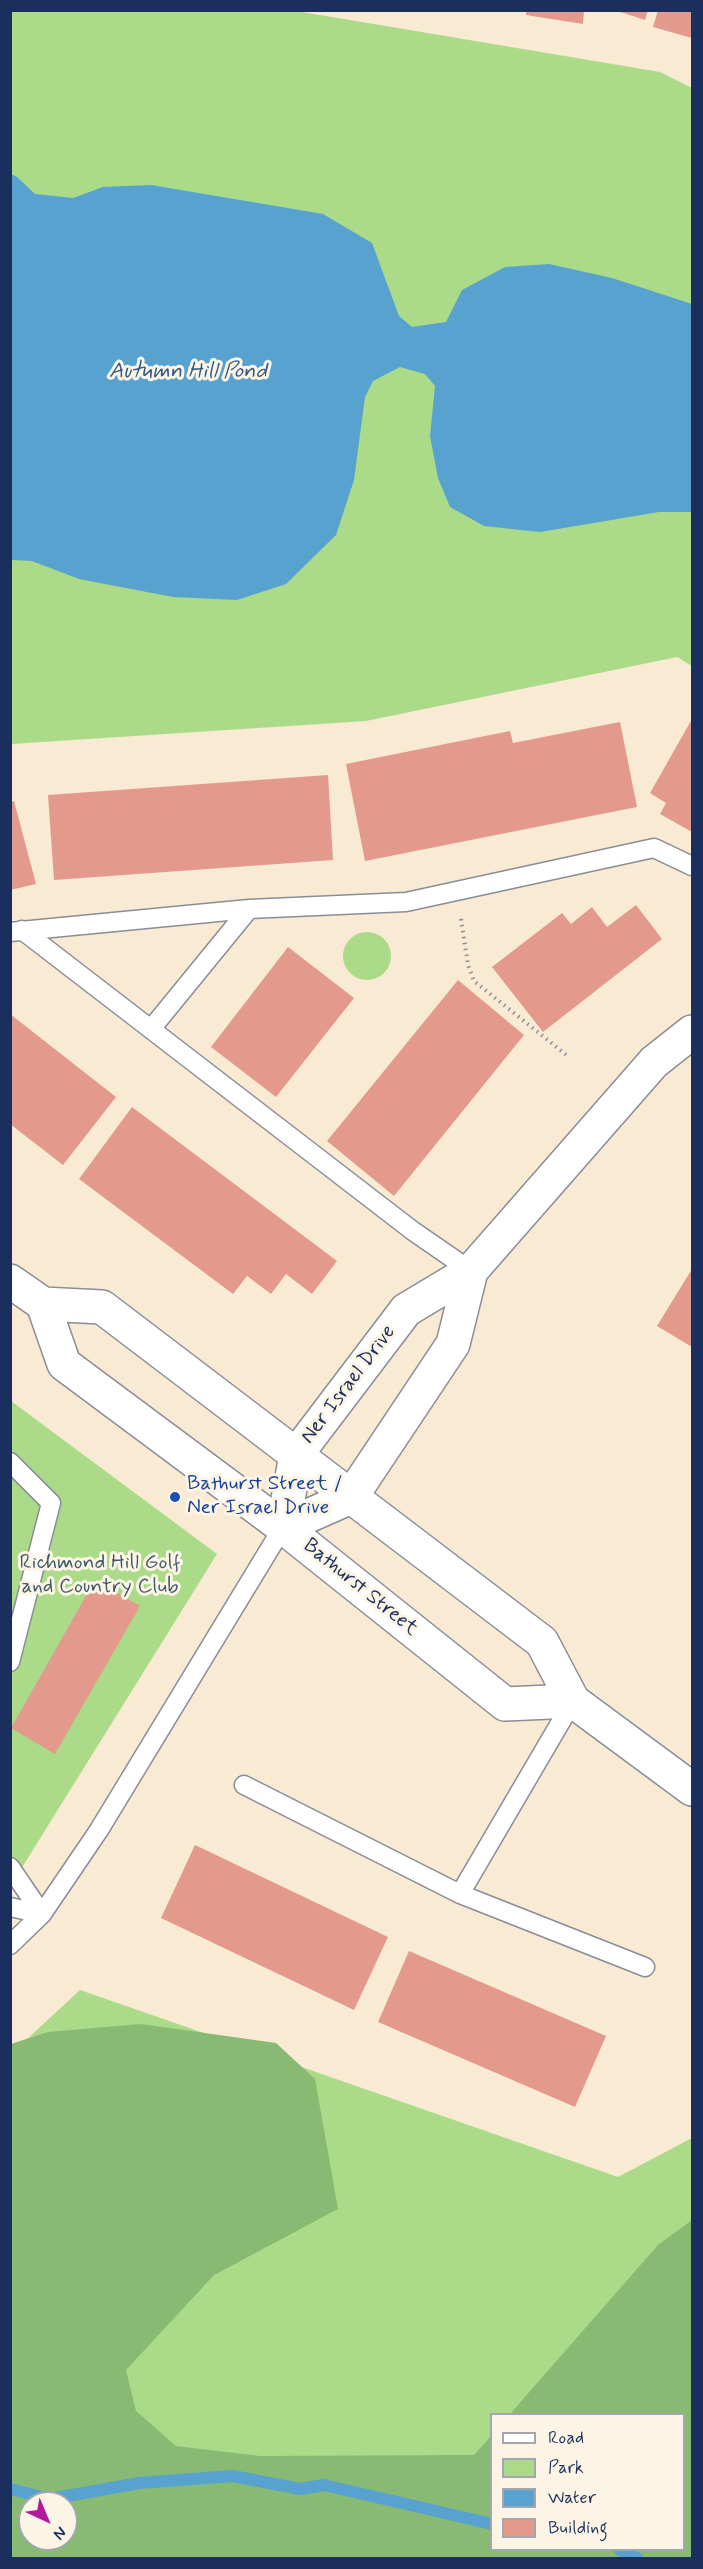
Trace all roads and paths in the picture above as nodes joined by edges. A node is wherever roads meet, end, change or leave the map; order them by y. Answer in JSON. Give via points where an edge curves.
{"nodes":[{"id":1,"x":693,"y":866,"type":"edge"},
{"id":2,"x":457,"y":891,"type":"junction"},
{"id":3,"x":249,"y":909,"type":"junction"},
{"id":4,"x":16,"y":931,"type":"edge"},
{"id":5,"x":151,"y":1029,"type":"junction"},
{"id":6,"x":693,"y":1032,"type":"edge"},
{"id":7,"x":569,"y":1057,"type":"dead end"},
{"id":8,"x":471,"y":1271,"type":"junction"},
{"id":9,"x":10,"y":1281,"type":"edge"},
{"id":10,"x":43,"y":1304,"type":"junction"},
{"id":11,"x":297,"y":1455,"type":"junction"},
{"id":12,"x":10,"y":1462,"type":"edge"},
{"id":13,"x":351,"y":1497,"type":"junction"},
{"id":14,"x":283,"y":1527,"type":"junction"},
{"id":15,"x":10,"y":1662,"type":"edge"},
{"id":16,"x":573,"y":1701,"type":"junction"},
{"id":17,"x":244,"y":1785,"type":"dead end"},
{"id":18,"x":693,"y":1789,"type":"edge"},
{"id":19,"x":10,"y":1867,"type":"edge"},
{"id":20,"x":460,"y":1894,"type":"junction"},
{"id":21,"x":10,"y":1907,"type":"edge"},
{"id":22,"x":42,"y":1914,"type":"junction"},
{"id":23,"x":10,"y":1945,"type":"edge"},
{"id":24,"x":645,"y":1966,"type":"dead end"}],
"edges":[{"from":1,"to":2,"type":"lane","via":[[654,848]]},
{"from":2,"to":3,"type":"lane","via":[[406,902]]},
{"from":2,"to":7,"type":"path","via":[[474,981]]},
{"from":3,"to":4,"type":"lane"},
{"from":3,"to":5,"type":"lane"},
{"from":4,"to":5,"type":"lane"},
{"from":5,"to":8,"type":"lane","via":[[413,1231]]},
{"from":6,"to":8,"type":"main road","name":"Ner Israel Drive","via":[[654,1062]]},
{"from":8,"to":11,"type":"main road","name":"Ner Israel Drive","via":[[406,1310]]},
{"from":8,"to":13,"type":"main road","name":"Ner Israel Drive","via":[[453,1344]]},
{"from":9,"to":10,"type":"main road"},
{"from":10,"to":11,"type":"main road","via":[[102,1307]]},
{"from":10,"to":14,"type":"main road","name":"Bathurst Street","via":[[64,1364]]},
{"from":11,"to":13,"type":"main road"},
{"from":11,"to":14,"type":"main road","name":"Ner Israel Drive"},
{"from":12,"to":15,"type":"lane","via":[[51,1503]]},
{"from":13,"to":14,"type":"main road"},
{"from":13,"to":16,"type":"main road","via":[[542,1642]]},
{"from":14,"to":16,"type":"main road","name":"Bathurst Street","via":[[505,1704]]},
{"from":14,"to":22,"type":"lane","via":[[99,1830]]},
{"from":16,"to":18,"type":"main road"},
{"from":16,"to":20,"type":"lane"},
{"from":17,"to":20,"type":"lane"},
{"from":19,"to":22,"type":"lane"},
{"from":20,"to":24,"type":"lane"},
{"from":21,"to":22,"type":"lane"},
{"from":22,"to":23,"type":"lane"}]}
